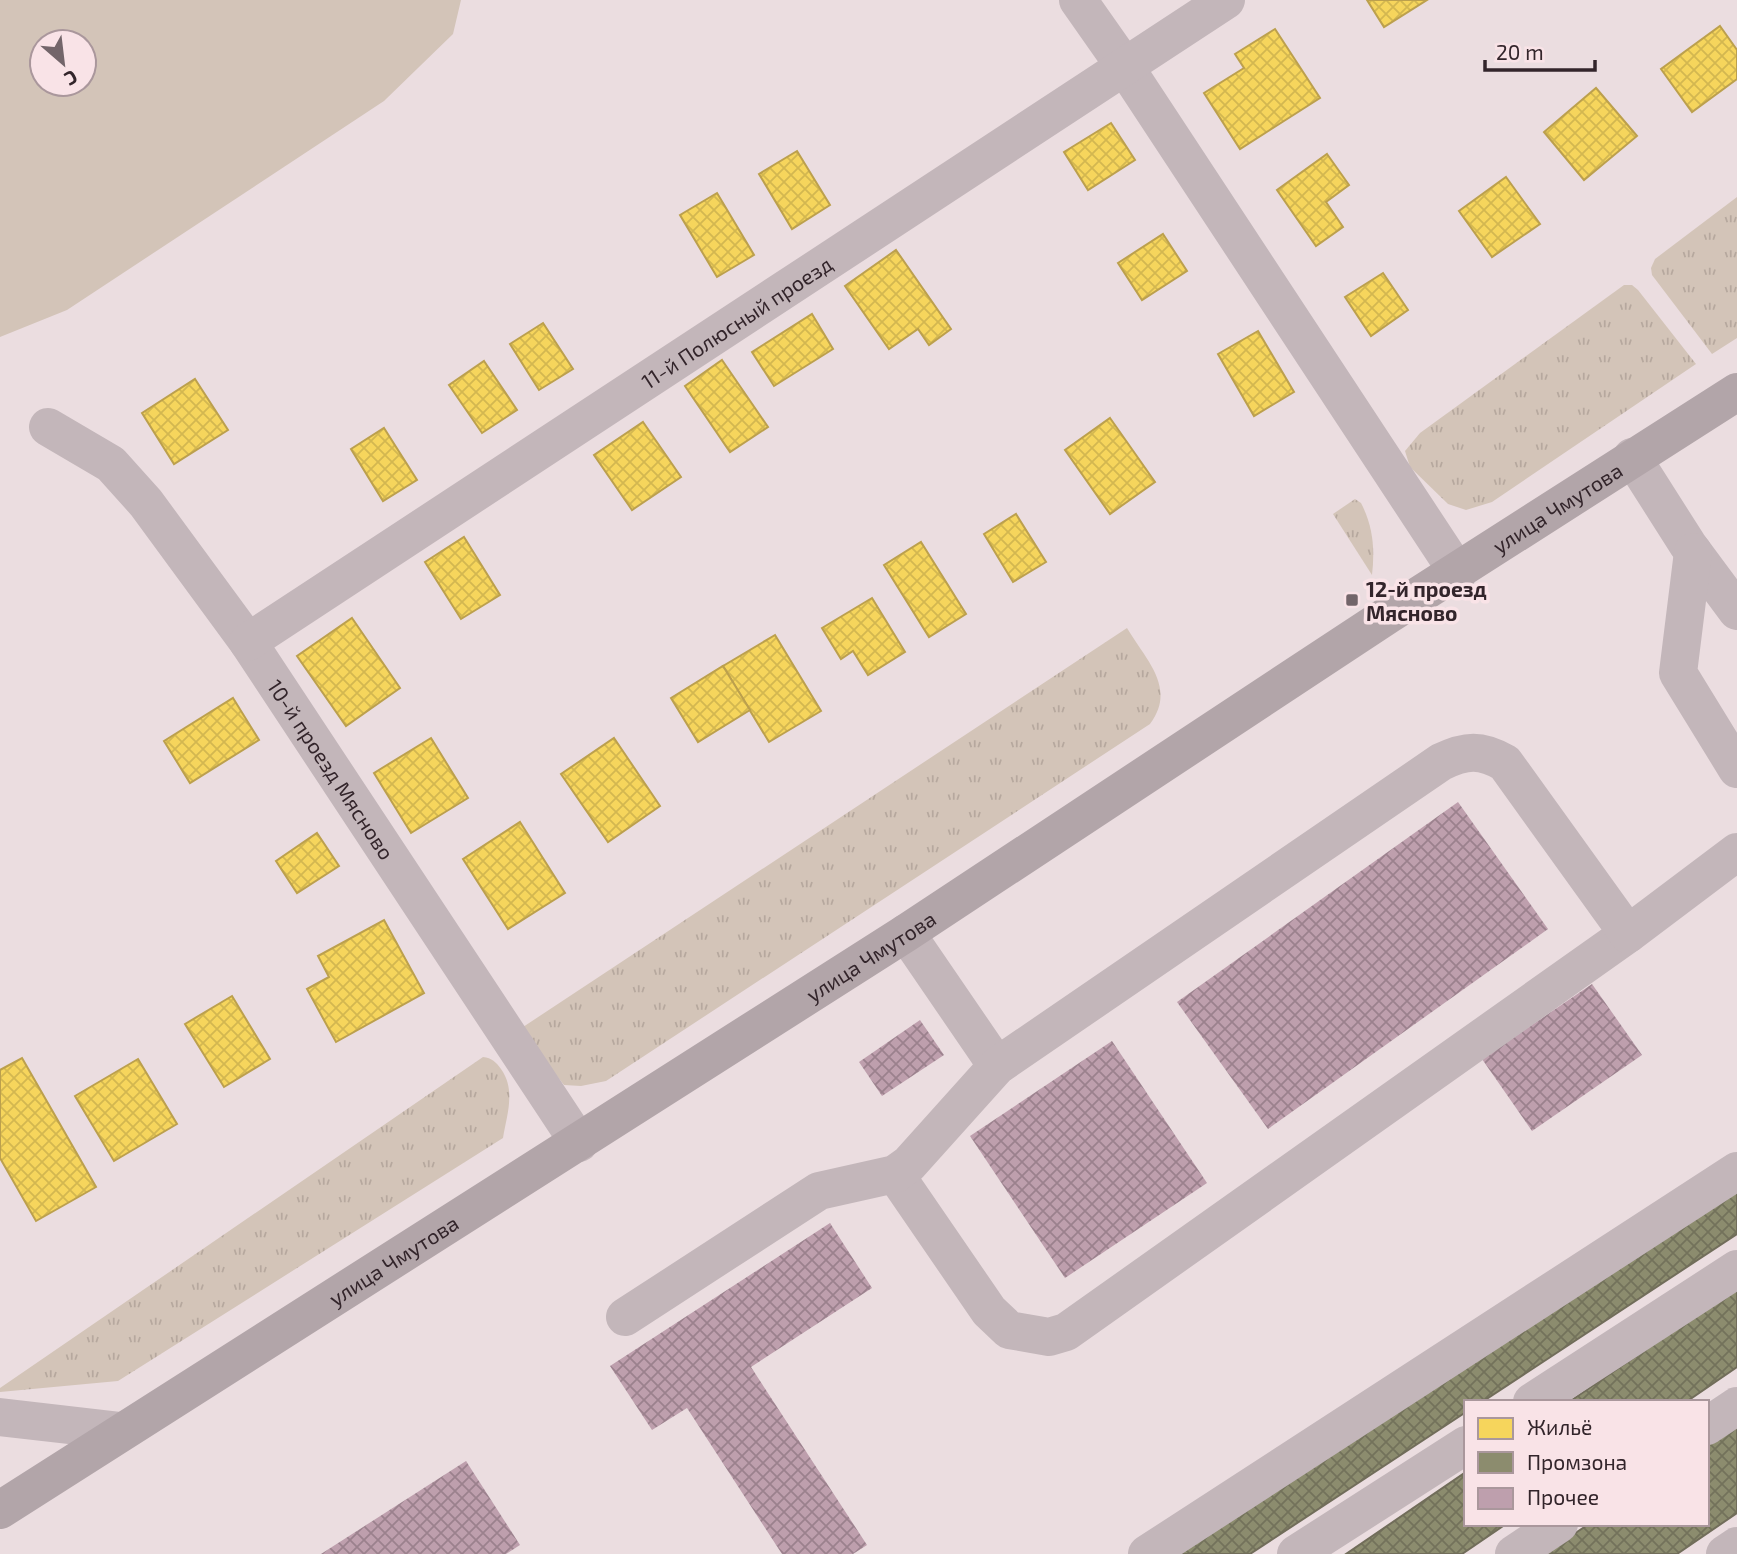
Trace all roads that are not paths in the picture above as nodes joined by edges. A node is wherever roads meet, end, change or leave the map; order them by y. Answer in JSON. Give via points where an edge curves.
{"nodes":[{"id":1,"x":1079,"y":0,"type":"edge"},
{"id":2,"x":1226,"y":0,"type":"edge"},
{"id":3,"x":1125,"y":67,"type":"junction"},
{"id":4,"x":1737,"y":392,"type":"edge"},
{"id":5,"x":48,"y":427,"type":"dead end"},
{"id":6,"x":1632,"y":457,"type":"junction"},
{"id":7,"x":1693,"y":552,"type":"junction"},
{"id":8,"x":1458,"y":573,"type":"junction"},
{"id":9,"x":1737,"y":611,"type":"edge"},
{"id":10,"x":248,"y":642,"type":"junction"},
{"id":11,"x":1737,"y":769,"type":"edge"},
{"id":12,"x":1737,"y":852,"type":"edge"},
{"id":13,"x":906,"y":933,"type":"junction"},
{"id":14,"x":1628,"y":934,"type":"junction"},
{"id":15,"x":997,"y":1066,"type":"junction"},
{"id":16,"x":579,"y":1143,"type":"junction"},
{"id":17,"x":1737,"y":1171,"type":"edge"},
{"id":18,"x":895,"y":1174,"type":"junction"},
{"id":19,"x":1737,"y":1269,"type":"edge"},
{"id":20,"x":625,"y":1318,"type":"dead end"},
{"id":21,"x":1535,"y":1400,"type":"edge"},
{"id":22,"x":1737,"y":1406,"type":"edge"},
{"id":23,"x":0,"y":1417,"type":"edge"},
{"id":24,"x":1709,"y":1425,"type":"edge"},
{"id":25,"x":121,"y":1431,"type":"junction"},
{"id":26,"x":1464,"y":1446,"type":"edge"},
{"id":27,"x":0,"y":1510,"type":"edge"},
{"id":28,"x":1556,"y":1526,"type":"edge"},
{"id":29,"x":1737,"y":1546,"type":"edge"},
{"id":30,"x":1147,"y":1554,"type":"edge"},
{"id":31,"x":1296,"y":1554,"type":"edge"},
{"id":32,"x":1514,"y":1554,"type":"edge"},
{"id":33,"x":1724,"y":1554,"type":"edge"}],
"edges":[{"from":1,"to":3,"type":"street"},
{"from":2,"to":3,"type":"street","name":"11-й Полюсный проезд"},
{"from":3,"to":8,"type":"street"},
{"from":3,"to":10,"type":"street","name":"11-й Полюсный проезд"},
{"from":4,"to":6,"type":"main road","name":"улица Чмутова"},
{"from":5,"to":10,"type":"street","name":"10-й проезд Мясново","via":[[111,464],[146,503]]},
{"from":6,"to":7,"type":"street"},
{"from":6,"to":8,"type":"main road","name":"улица Чмутова"},
{"from":7,"to":9,"type":"street"},
{"from":7,"to":11,"type":"street","via":[[1678,673]]},
{"from":8,"to":13,"type":"main road","name":"улица Чмутова"},
{"from":10,"to":16,"type":"street","name":"10-й проезд Мясново"},
{"from":12,"to":14,"type":"street"},
{"from":13,"to":15,"type":"street"},
{"from":13,"to":16,"type":"main road","name":"улица Чмутова"},
{"from":14,"to":15,"type":"street","via":[[1505,762],[1489,753],[1456,755]]},
{"from":14,"to":18,"type":"street","via":[[1057,1335],[1009,1330],[989,1311]]},
{"from":15,"to":18,"type":"street"},
{"from":16,"to":25,"type":"main road","name":"улица Чмутова"},
{"from":17,"to":30,"type":"street"},
{"from":18,"to":20,"type":"street","via":[[819,1191]]},
{"from":19,"to":21,"type":"street"},
{"from":22,"to":24,"type":"street"},
{"from":23,"to":25,"type":"street"},
{"from":25,"to":27,"type":"main road","name":"улица Чмутова"},
{"from":26,"to":31,"type":"street"},
{"from":28,"to":32,"type":"street"},
{"from":29,"to":33,"type":"street"}]}
